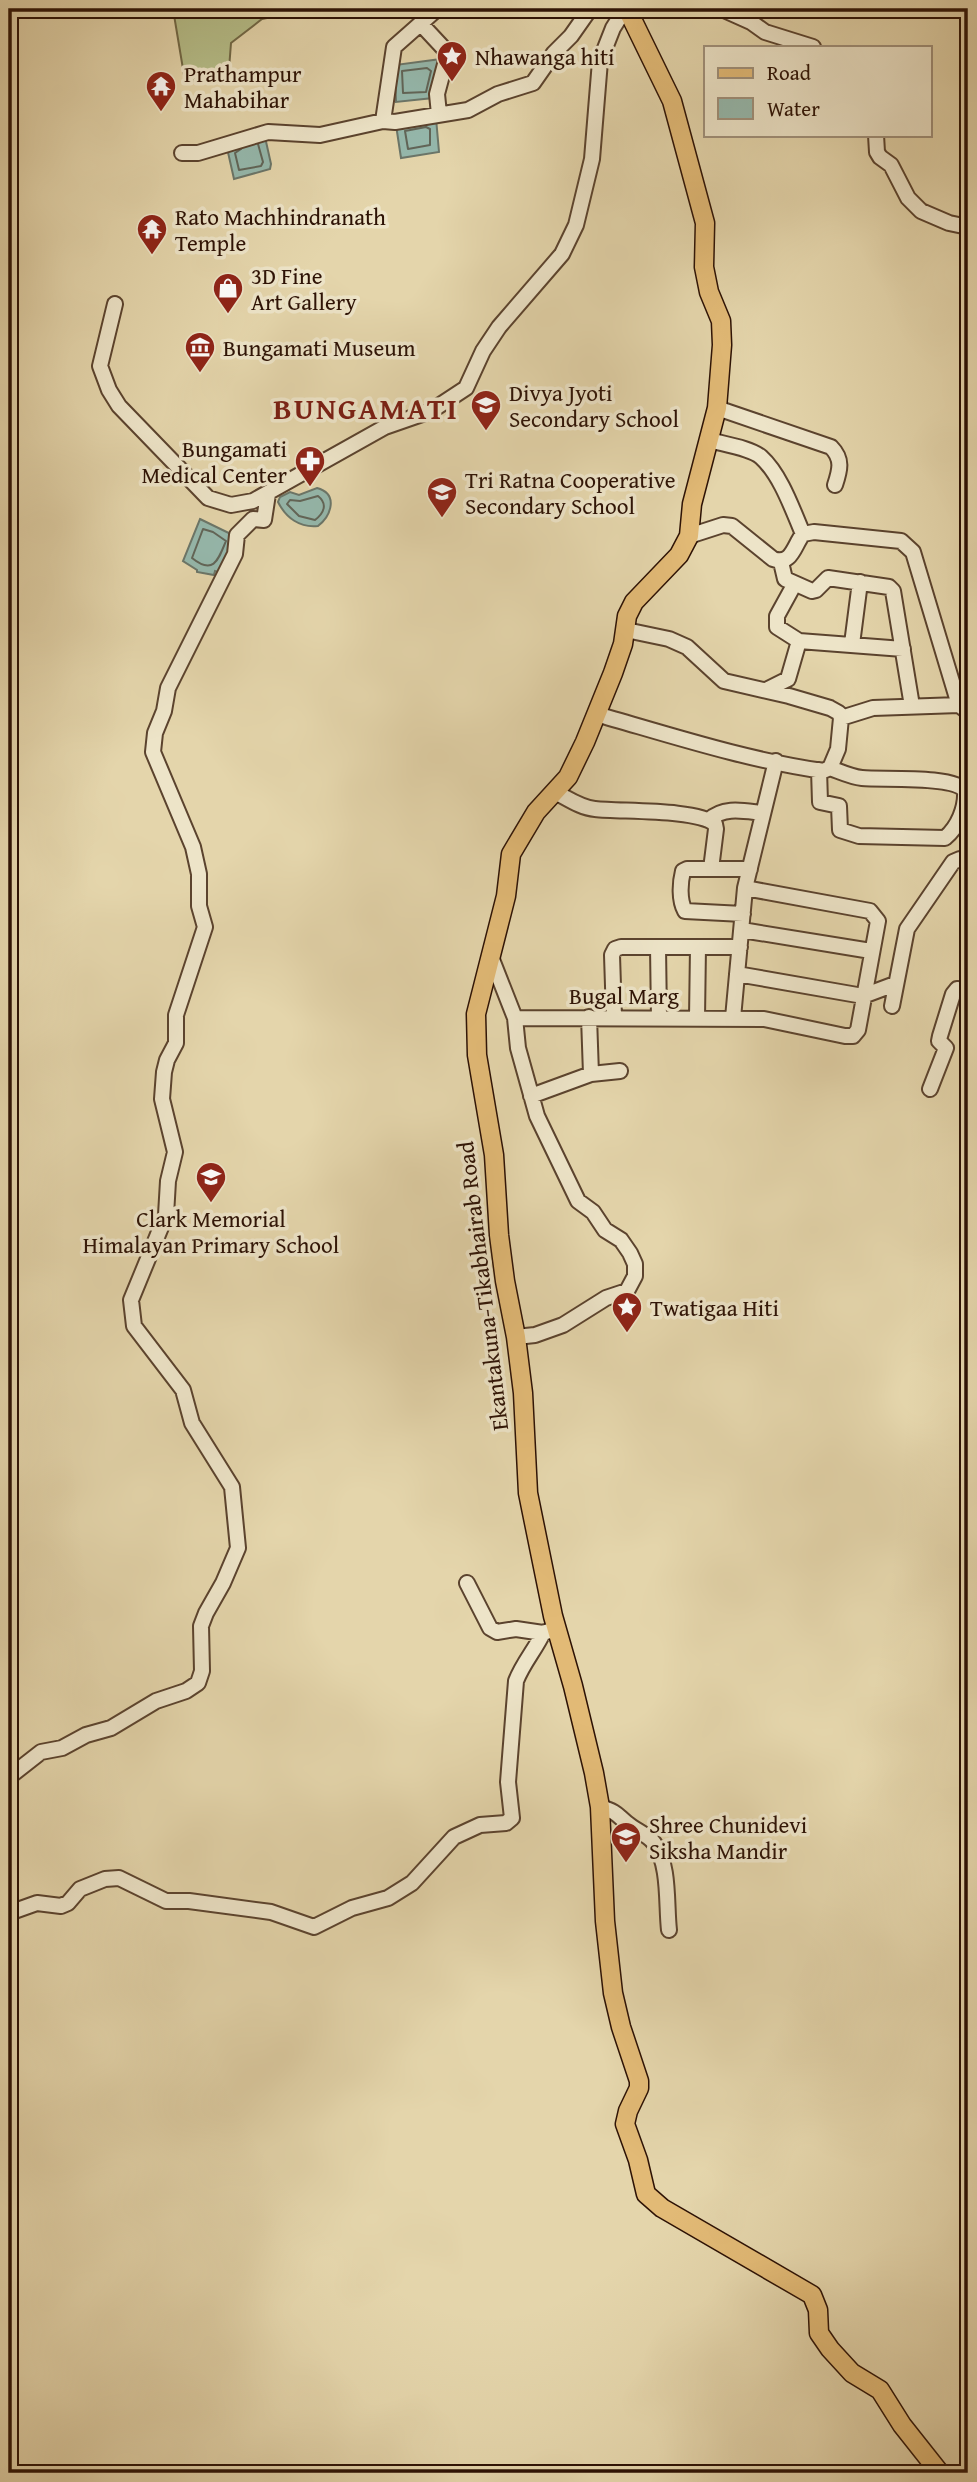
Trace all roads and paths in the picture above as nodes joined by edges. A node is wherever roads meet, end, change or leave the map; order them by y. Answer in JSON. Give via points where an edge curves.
{"nodes":[{"id":1,"x":437,"y":9,"type":"edge"},
{"id":2,"x":590,"y":9,"type":"edge"},
{"id":3,"x":627,"y":9,"type":"edge"},
{"id":4,"x":722,"y":9,"type":"edge"},
{"id":5,"x":421,"y":24,"type":"junction"},
{"id":6,"x":810,"y":46,"type":"edge"},
{"id":7,"x":439,"y":114,"type":"junction"},
{"id":8,"x":383,"y":121,"type":"junction"},
{"id":9,"x":876,"y":136,"type":"edge"},
{"id":10,"x":182,"y":153,"type":"dead end"},
{"id":11,"x":968,"y":227,"type":"edge"},
{"id":12,"x":116,"y":304,"type":"dead end"},
{"id":13,"x":717,"y":408,"type":"junction"},
{"id":14,"x":709,"y":440,"type":"junction"},
{"id":15,"x":835,"y":485,"type":"dead end"},
{"id":16,"x":268,"y":494,"type":"junction"},
{"id":17,"x":803,"y":534,"type":"junction"},
{"id":18,"x":689,"y":536,"type":"junction"},
{"id":19,"x":781,"y":562,"type":"junction"},
{"id":20,"x":860,"y":582,"type":"junction"},
{"id":21,"x":794,"y":585,"type":"junction"},
{"id":22,"x":626,"y":630,"type":"junction"},
{"id":23,"x":799,"y":641,"type":"junction"},
{"id":24,"x":852,"y":644,"type":"junction"},
{"id":25,"x":903,"y":649,"type":"junction"},
{"id":26,"x":766,"y":690,"type":"junction"},
{"id":27,"x":912,"y":706,"type":"junction"},
{"id":28,"x":964,"y":708,"type":"edge"},
{"id":29,"x":596,"y":714,"type":"junction"},
{"id":30,"x":841,"y":718,"type":"junction"},
{"id":31,"x":776,"y":761,"type":"junction"},
{"id":32,"x":825,"y":769,"type":"junction"},
{"id":33,"x":555,"y":792,"type":"junction"},
{"id":34,"x":967,"y":802,"type":"edge"},
{"id":35,"x":762,"y":813,"type":"junction"},
{"id":36,"x":709,"y":820,"type":"junction"},
{"id":37,"x":968,"y":859,"type":"edge"},
{"id":38,"x":711,"y":869,"type":"junction"},
{"id":39,"x":750,"y":869,"type":"junction"},
{"id":40,"x":745,"y":888,"type":"junction"},
{"id":41,"x":743,"y":914,"type":"junction"},
{"id":42,"x":742,"y":930,"type":"junction"},
{"id":43,"x":658,"y":947,"type":"junction"},
{"id":44,"x":698,"y":947,"type":"junction"},
{"id":45,"x":740,"y":947,"type":"junction"},
{"id":46,"x":871,"y":951,"type":"junction"},
{"id":47,"x":491,"y":957,"type":"junction"},
{"id":48,"x":737,"y":974,"type":"junction"},
{"id":49,"x":895,"y":984,"type":"junction"},
{"id":50,"x":968,"y":990,"type":"edge"},
{"id":51,"x":863,"y":996,"type":"junction"},
{"id":52,"x":892,"y":1006,"type":"dead end"},
{"id":53,"x":589,"y":1017,"type":"junction"},
{"id":54,"x":614,"y":1017,"type":"junction"},
{"id":55,"x":515,"y":1018,"type":"junction"},
{"id":56,"x":659,"y":1018,"type":"junction"},
{"id":57,"x":696,"y":1018,"type":"junction"},
{"id":58,"x":733,"y":1018,"type":"junction"},
{"id":59,"x":620,"y":1071,"type":"dead end"},
{"id":60,"x":591,"y":1074,"type":"junction"},
{"id":61,"x":930,"y":1089,"type":"dead end"},
{"id":62,"x":531,"y":1096,"type":"junction"},
{"id":63,"x":516,"y":1337,"type":"junction"},
{"id":64,"x":467,"y":1583,"type":"dead end"},
{"id":65,"x":551,"y":1626,"type":"junction"},
{"id":66,"x":9,"y":1776,"type":"edge"},
{"id":67,"x":600,"y":1807,"type":"junction"},
{"id":68,"x":9,"y":1913,"type":"edge"},
{"id":69,"x":669,"y":1930,"type":"dead end"},
{"id":70,"x":940,"y":2473,"type":"edge"}],
"edges":[{"from":1,"to":5,"type":"street"},
{"from":2,"to":7,"type":"street","via":[[533,83],[468,110]]},
{"from":3,"to":13,"type":"main road","name":"Ekantakuna-Tikabhairab Road","via":[[671,101],[705,223],[704,267],[721,321]]},
{"from":3,"to":16,"type":"street","via":[[613,28],[600,61],[592,159],[576,225],[562,254],[499,327],[466,388],[431,411],[386,427]]},
{"from":4,"to":6,"type":"street","via":[[765,32]]},
{"from":5,"to":7,"type":"street","via":[[447,53],[438,94]]},
{"from":5,"to":8,"type":"street","via":[[394,47]]},
{"from":7,"to":8,"type":"street"},
{"from":8,"to":10,"type":"street","via":[[320,135],[268,132],[198,153]]},
{"from":9,"to":11,"type":"street","via":[[877,152],[921,211]]},
{"from":12,"to":16,"type":"street","via":[[100,366],[119,406],[208,498],[231,505]]},
{"from":13,"to":14,"type":"main road","name":"Ekantakuna-Tikabhairab Road"},
{"from":13,"to":15,"type":"street","via":[[831,447],[838,454],[840,468]]},
{"from":14,"to":17,"type":"street","via":[[762,458],[783,488]]},
{"from":14,"to":18,"type":"main road","name":"Ekantakuna-Tikabhairab Road","via":[[692,504]]},
{"from":16,"to":66,"type":"street","via":[[264,520],[253,519],[237,535],[235,554],[168,688],[155,733],[153,752],[193,847],[205,927],[176,1015],[176,1044],[164,1072],[162,1099],[175,1152],[167,1181],[166,1215],[131,1300],[134,1326],[183,1390],[192,1423],[232,1488],[238,1548],[201,1626],[198,1683],[111,1728],[41,1752]]},
{"from":17,"to":19,"type":"street"},
{"from":17,"to":28,"type":"street","via":[[901,541],[908,546]]},
{"from":18,"to":19,"type":"street","via":[[732,526]]},
{"from":18,"to":22,"type":"main road","name":"Ekantakuna-Tikabhairab Road","via":[[680,555],[634,601]]},
{"from":19,"to":21,"type":"street","via":[[782,575]]},
{"from":20,"to":21,"type":"street","via":[[828,578],[812,591]]},
{"from":20,"to":24,"type":"street"},
{"from":20,"to":25,"type":"street","via":[[893,591]]},
{"from":21,"to":23,"type":"street","via":[[776,623]]},
{"from":22,"to":26,"type":"street","via":[[669,639],[687,647],[724,681]]},
{"from":22,"to":29,"type":"main road","name":"Ekantakuna-Tikabhairab Road"},
{"from":23,"to":24,"type":"street"},
{"from":23,"to":26,"type":"street","via":[[788,679]]},
{"from":24,"to":25,"type":"street"},
{"from":25,"to":27,"type":"street"},
{"from":26,"to":30,"type":"street","via":[[830,708]]},
{"from":27,"to":28,"type":"street"},
{"from":27,"to":30,"type":"street","via":[[873,708]]},
{"from":29,"to":31,"type":"street"},
{"from":29,"to":33,"type":"main road","name":"Ekantakuna-Tikabhairab Road","via":[[568,777]]},
{"from":30,"to":32,"type":"street","via":[[838,749]]},
{"from":31,"to":32,"type":"street"},
{"from":31,"to":35,"type":"street"},
{"from":32,"to":34,"type":"street","via":[[860,778],[956,783],[965,791]]},
{"from":32,"to":34,"type":"street","via":[[820,803],[839,806],[840,830],[859,836],[945,838]]},
{"from":33,"to":36,"type":"street","via":[[594,809]]},
{"from":33,"to":47,"type":"main road","name":"Ekantakuna-Tikabhairab Road","via":[[536,812],[511,854]]},
{"from":35,"to":36,"type":"street","via":[[724,811]]},
{"from":35,"to":39,"type":"street"},
{"from":36,"to":38,"type":"street","via":[[716,829]]},
{"from":37,"to":49,"type":"street","via":[[953,862],[911,922]]},
{"from":38,"to":39,"type":"street"},
{"from":38,"to":41,"type":"street","via":[[683,871],[681,905],[685,911]]},
{"from":39,"to":40,"type":"street"},
{"from":40,"to":41,"type":"street"},
{"from":40,"to":46,"type":"street","name":"Bugal Marg","via":[[870,911],[878,921]]},
{"from":41,"to":42,"type":"street"},
{"from":42,"to":45,"type":"street"},
{"from":42,"to":46,"type":"street"},
{"from":43,"to":44,"type":"street"},
{"from":43,"to":54,"type":"street","via":[[614,949]]},
{"from":43,"to":56,"type":"street"},
{"from":44,"to":45,"type":"street"},
{"from":44,"to":57,"type":"street"},
{"from":45,"to":48,"type":"street"},
{"from":46,"to":51,"type":"street","name":"Bugal Marg"},
{"from":47,"to":55,"type":"street"},
{"from":47,"to":63,"type":"main road","name":"Ekantakuna-Tikabhairab Road","via":[[476,1014],[477,1055]]},
{"from":48,"to":51,"type":"street"},
{"from":48,"to":58,"type":"street"},
{"from":49,"to":51,"type":"street"},
{"from":49,"to":52,"type":"street"},
{"from":50,"to":61,"type":"street","via":[[957,989],[953,995],[939,1041],[946,1048],[945,1056]]},
{"from":51,"to":58,"type":"street","name":"Bugal Marg","via":[[858,1030],[845,1037],[764,1019]]},
{"from":53,"to":54,"type":"street","name":"Bugal Marg"},
{"from":53,"to":55,"type":"street","name":"Bugal Marg"},
{"from":53,"to":60,"type":"street"},
{"from":54,"to":56,"type":"street","name":"Bugal Marg"},
{"from":55,"to":62,"type":"street"},
{"from":56,"to":57,"type":"street","name":"Bugal Marg"},
{"from":57,"to":58,"type":"street","name":"Bugal Marg"},
{"from":59,"to":60,"type":"street"},
{"from":60,"to":62,"type":"street"},
{"from":62,"to":63,"type":"street","via":[[578,1201],[621,1240],[635,1264],[635,1276],[627,1291],[606,1298],[563,1325]]},
{"from":63,"to":65,"type":"main road","name":"Ekantakuna-Tikabhairab Road","via":[[528,1493]]},
{"from":64,"to":65,"type":"street","via":[[489,1628],[497,1632]]},
{"from":65,"to":67,"type":"main road","name":"Ekantakuna-Tikabhairab Road","via":[[579,1707]]},
{"from":65,"to":68,"type":"street","via":[[516,1681],[509,1782],[512,1818],[480,1825],[454,1838],[412,1883],[388,1898],[352,1908],[314,1927],[271,1912],[166,1901],[119,1878],[80,1889],[61,1906],[37,1903]]},
{"from":67,"to":69,"type":"street","via":[[618,1812],[659,1851]]},
{"from":67,"to":70,"type":"main road","name":"Ekantakuna-Tikabhairab Road","via":[[613,1993],[639,2081],[625,2124],[646,2194],[662,2208],[812,2295],[820,2333],[830,2349],[852,2373],[880,2390]]}]}
